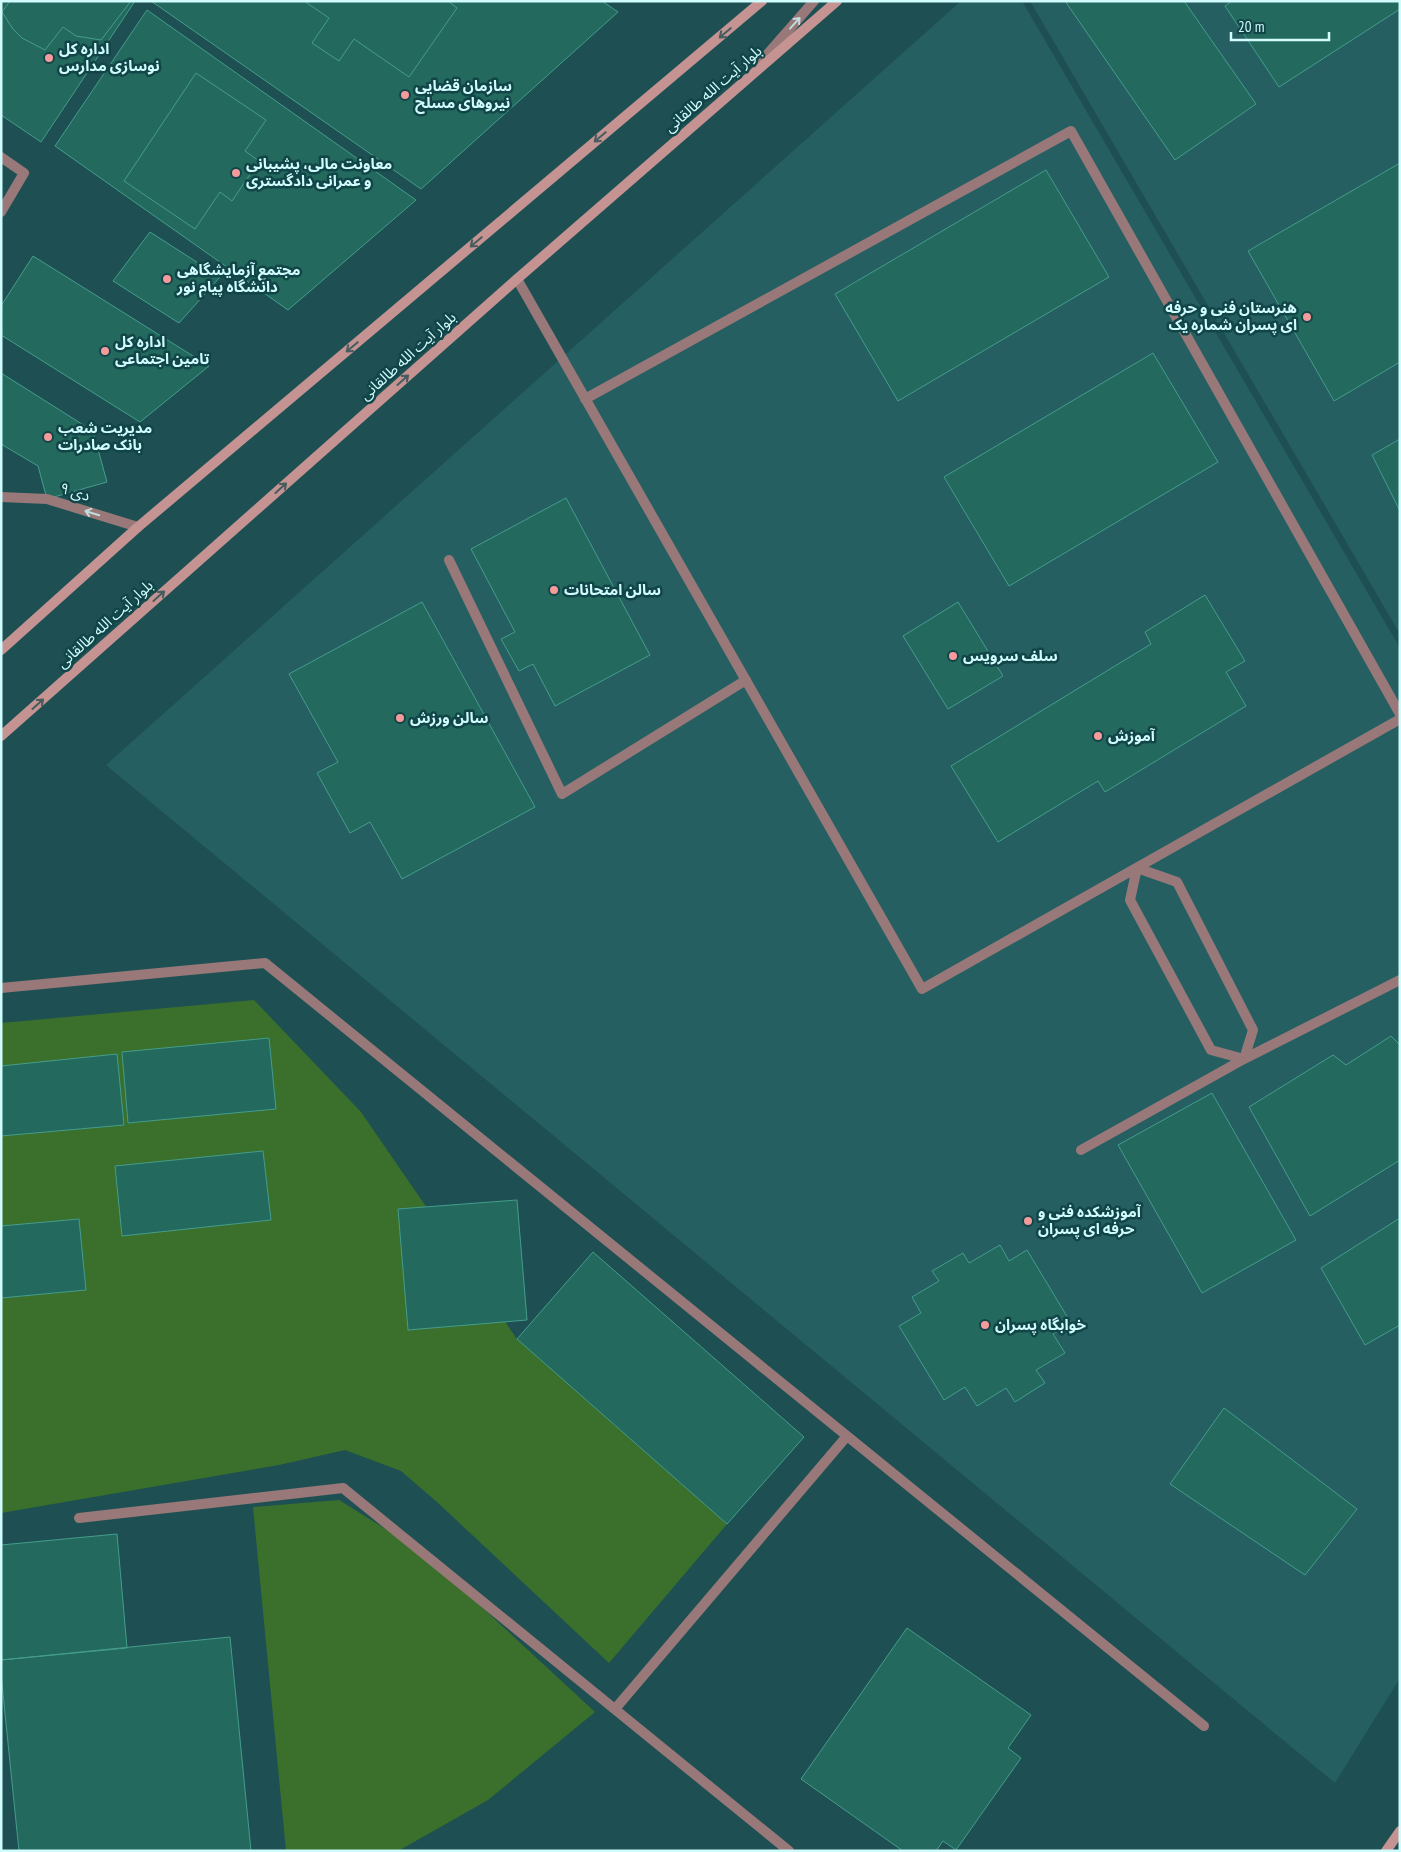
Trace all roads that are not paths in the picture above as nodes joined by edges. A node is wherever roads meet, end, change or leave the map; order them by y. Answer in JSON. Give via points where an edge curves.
{"nodes":[{"id":1,"x":762,"y":1,"type":"edge"},
{"id":2,"x":814,"y":1,"type":"edge"},
{"id":3,"x":837,"y":1,"type":"edge"},
{"id":4,"x":740,"y":86,"type":"junction"},
{"id":5,"x":1,"y":157,"type":"edge"},
{"id":6,"x":1,"y":212,"type":"edge"},
{"id":7,"x":517,"y":279,"type":"junction"},
{"id":8,"x":585,"y":398,"type":"junction"},
{"id":9,"x":1,"y":498,"type":"edge"},
{"id":10,"x":1,"y":502,"type":"edge"},
{"id":11,"x":138,"y":527,"type":"junction"},
{"id":12,"x":449,"y":560,"type":"dead end"},
{"id":13,"x":1,"y":650,"type":"edge"},
{"id":14,"x":746,"y":680,"type":"junction"},
{"id":15,"x":1400,"y":714,"type":"edge"},
{"id":16,"x":1400,"y":719,"type":"edge"},
{"id":17,"x":1,"y":736,"type":"edge"},
{"id":18,"x":1137,"y":868,"type":"junction"},
{"id":19,"x":1400,"y":980,"type":"edge"},
{"id":20,"x":1,"y":988,"type":"edge"},
{"id":21,"x":1244,"y":1059,"type":"junction"},
{"id":22,"x":1081,"y":1150,"type":"dead end"},
{"id":23,"x":847,"y":1436,"type":"junction"},
{"id":24,"x":79,"y":1518,"type":"dead end"},
{"id":25,"x":615,"y":1709,"type":"junction"},
{"id":26,"x":1204,"y":1726,"type":"dead end"},
{"id":27,"x":1400,"y":1831,"type":"edge"},
{"id":28,"x":789,"y":1851,"type":"edge"},
{"id":29,"x":1386,"y":1851,"type":"edge"}],
"edges":[{"from":1,"to":11,"type":"main road","one_way":true},
{"from":4,"to":2,"type":"street","one_way":true},
{"from":3,"to":4,"type":"main road","name":"بلوار آیت الله طالقانی"},
{"from":4,"to":7,"type":"main road","name":"بلوار آیت الله طالقانی"},
{"from":5,"to":6,"type":"street","via":[[24,173]]},
{"from":7,"to":8,"type":"street"},
{"from":17,"to":7,"type":"main road","name":"بلوار آیت الله طالقانی","one_way":true},
{"from":8,"to":14,"type":"street"},
{"from":8,"to":15,"type":"street","via":[[1071,131]]},
{"from":9,"to":10,"type":"street","name":"۹ دی"},
{"from":11,"to":9,"type":"street","name":"۹ دی","one_way":true,"via":[[47,499]]},
{"from":11,"to":13,"type":"main road"},
{"from":12,"to":14,"type":"street","via":[[562,794]]},
{"from":14,"to":18,"type":"street","via":[[922,989]]},
{"from":16,"to":18,"type":"street"},
{"from":18,"to":21,"type":"street","via":[[1130,900],[1211,1050]]},
{"from":18,"to":21,"type":"street","via":[[1177,882],[1253,1030]]},
{"from":19,"to":21,"type":"street"},
{"from":20,"to":23,"type":"street","via":[[265,963]]},
{"from":21,"to":22,"type":"street"},
{"from":23,"to":25,"type":"street"},
{"from":23,"to":26,"type":"street"},
{"from":24,"to":25,"type":"street","via":[[343,1488]]},
{"from":25,"to":28,"type":"street"},
{"from":27,"to":29,"type":"main road"}]}
